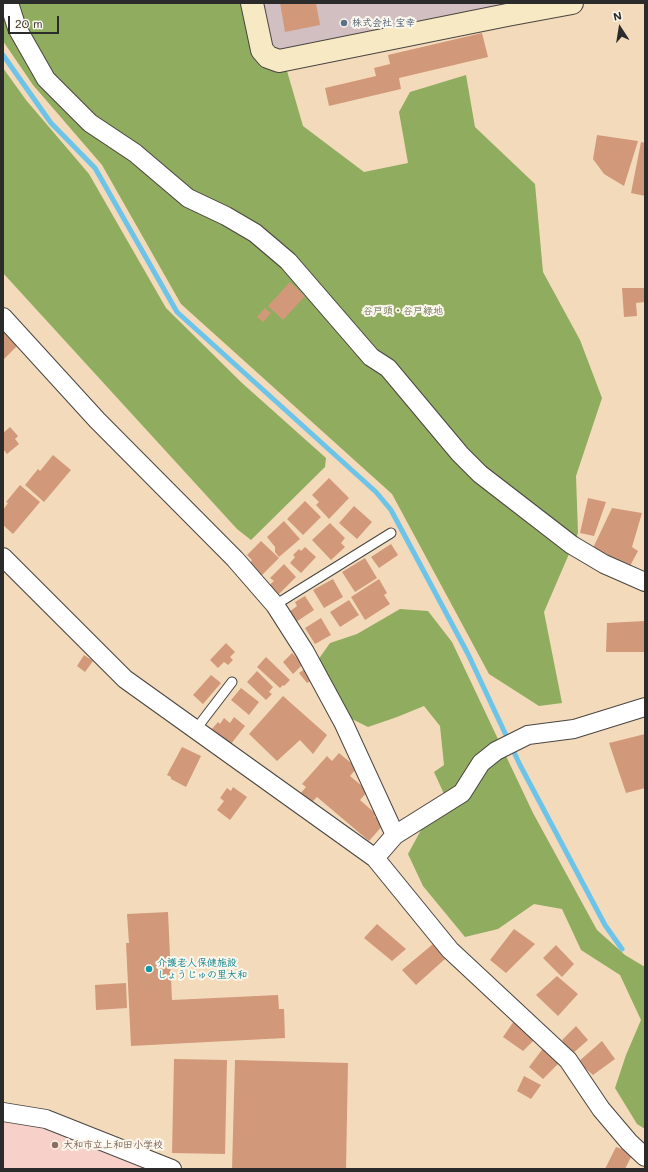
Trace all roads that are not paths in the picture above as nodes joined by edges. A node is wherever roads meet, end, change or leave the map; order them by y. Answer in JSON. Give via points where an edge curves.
{"nodes":[{"id":1,"x":9,"y":3,"type":"edge"},
{"id":2,"x":252,"y":3,"type":"edge"},
{"id":3,"x":572,"y":3,"type":"edge"},
{"id":4,"x":3,"y":317,"type":"edge"},
{"id":5,"x":391,"y":533,"type":"dead end"},
{"id":6,"x":3,"y":558,"type":"edge"},
{"id":7,"x":645,"y":582,"type":"edge"},
{"id":8,"x":275,"y":605,"type":"junction"},
{"id":9,"x":232,"y":682,"type":"dead end"},
{"id":10,"x":645,"y":707,"type":"edge"},
{"id":11,"x":196,"y":729,"type":"junction"},
{"id":12,"x":395,"y":835,"type":"junction"},
{"id":13,"x":375,"y":858,"type":"junction"},
{"id":14,"x":3,"y":1112,"type":"edge"},
{"id":15,"x":645,"y":1157,"type":"edge"},
{"id":16,"x":172,"y":1169,"type":"edge"}],
"edges":[{"from":1,"to":7,"type":"street","via":[[17,28],[46,79],[90,123],[135,153],[188,198],[255,233],[288,261],[371,358],[388,368],[480,474],[572,545],[604,564]]},
{"from":2,"to":3,"type":"street","via":[[262,50],[268,57],[279,61]]},
{"from":4,"to":8,"type":"street","via":[[97,420],[235,559]]},
{"from":5,"to":8,"type":"lane"},
{"from":6,"to":11,"type":"street","via":[[125,679]]},
{"from":8,"to":12,"type":"street","via":[[305,652],[344,724]]},
{"from":9,"to":11,"type":"lane"},
{"from":10,"to":12,"type":"street","via":[[574,729],[528,735],[496,751],[481,763],[462,794]]},
{"from":11,"to":13,"type":"street"},
{"from":12,"to":13,"type":"street"},
{"from":13,"to":15,"type":"street","via":[[450,950],[568,1060],[601,1109]]},
{"from":14,"to":16,"type":"street","via":[[46,1119]]}]}
